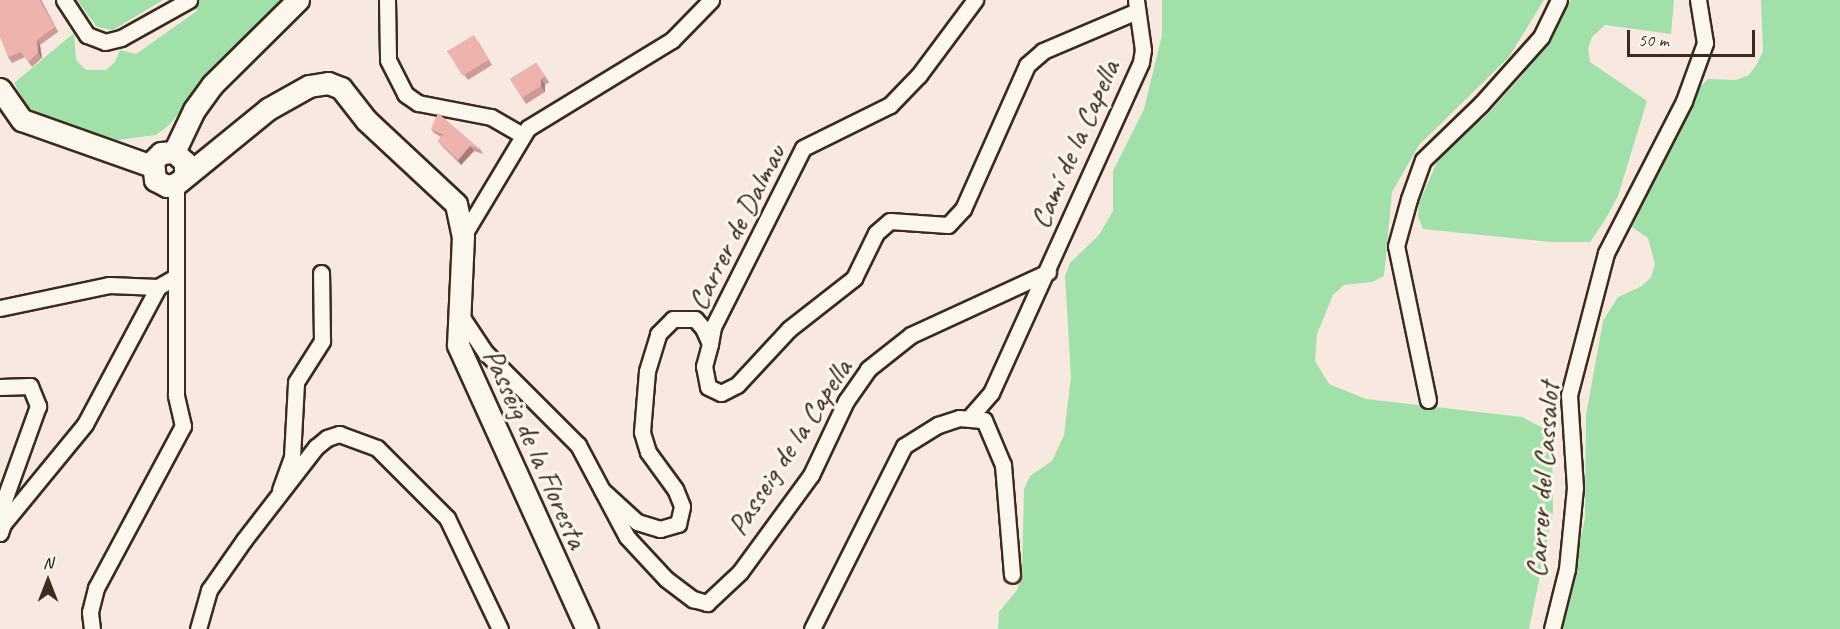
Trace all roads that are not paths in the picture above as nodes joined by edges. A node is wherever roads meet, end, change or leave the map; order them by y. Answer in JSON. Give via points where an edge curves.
{"nodes":[{"id":1,"x":64,"y":0,"type":"edge"},
{"id":2,"x":189,"y":0,"type":"edge"},
{"id":3,"x":298,"y":0,"type":"edge"},
{"id":4,"x":387,"y":0,"type":"edge"},
{"id":5,"x":711,"y":0,"type":"edge"},
{"id":6,"x":975,"y":0,"type":"edge"},
{"id":7,"x":1559,"y":0,"type":"edge"},
{"id":8,"x":1698,"y":0,"type":"edge"},
{"id":9,"x":1137,"y":6,"type":"edge"},
{"id":10,"x":2,"y":97,"type":"edge"},
{"id":11,"x":522,"y":135,"type":"junction"},
{"id":12,"x":174,"y":152,"type":"junction"},
{"id":13,"x":152,"y":166,"type":"junction"},
{"id":14,"x":181,"y":180,"type":"junction"},
{"id":15,"x":463,"y":236,"type":"junction"},
{"id":16,"x":1048,"y":272,"type":"junction"},
{"id":17,"x":321,"y":273,"type":"dead end"},
{"id":18,"x":175,"y":278,"type":"junction"},
{"id":19,"x":158,"y":287,"type":"junction"},
{"id":20,"x":0,"y":308,"type":"edge"},
{"id":21,"x":459,"y":313,"type":"junction"},
{"id":22,"x":710,"y":344,"type":"junction"},
{"id":23,"x":0,"y":387,"type":"edge"},
{"id":24,"x":1428,"y":400,"type":"dead end"},
{"id":25,"x":970,"y":417,"type":"junction"},
{"id":26,"x":602,"y":490,"type":"junction"},
{"id":27,"x":278,"y":496,"type":"junction"},
{"id":28,"x":1,"y":520,"type":"edge"},
{"id":29,"x":1012,"y":575,"type":"dead end"},
{"id":30,"x":92,"y":629,"type":"edge"},
{"id":31,"x":198,"y":629,"type":"edge"},
{"id":32,"x":500,"y":629,"type":"edge"},
{"id":33,"x":587,"y":629,"type":"edge"},
{"id":34,"x":812,"y":629,"type":"edge"},
{"id":35,"x":1552,"y":629,"type":"edge"}],
"edges":[{"from":1,"to":2,"type":"street","via":[[87,35],[105,42],[121,38]]},
{"from":3,"to":12,"type":"street","via":[[212,85],[194,110]]},
{"from":4,"to":11,"type":"street","via":[[388,60],[405,94],[418,103],[491,117]]},
{"from":5,"to":11,"type":"street","via":[[672,40]]},
{"from":6,"to":22,"type":"street","name":"Carrer de Dalmau","via":[[919,75],[890,105],[803,148],[713,327]]},
{"from":7,"to":24,"type":"street","via":[[1541,37],[1481,104],[1423,160],[1409,199],[1396,246]]},
{"from":8,"to":35,"type":"street","name":"Carrer del Cassalot","via":[[1706,28],[1705,43],[1684,101],[1606,252],[1569,395],[1575,488],[1567,568]]},
{"from":9,"to":16,"type":"street","name":"Camí de la Capella","via":[[1143,50],[1140,62]]},
{"from":9,"to":22,"type":"street","name":"Carrer de Dalmau","via":[[1043,51],[1027,65],[963,209],[948,225],[890,221],[876,233],[854,278],[789,329],[737,385],[722,393],[708,387],[704,366]]},
{"from":10,"to":13,"type":"street","via":[[22,120]]},
{"from":11,"to":15,"type":"street"},
{"from":12,"to":13,"type":"street","via":[[161,153]]},
{"from":12,"to":14,"type":"street","via":[[185,162]]},
{"from":13,"to":14,"type":"street","via":[[160,184]]},
{"from":14,"to":15,"type":"street","name":"Passeig de la Floresta","via":[[268,109],[309,86],[328,83],[341,88],[366,120],[456,204]]},
{"from":14,"to":18,"type":"street"},
{"from":15,"to":21,"type":"street","name":"Passeig de la Floresta"},
{"from":16,"to":25,"type":"street","name":"Camí de la Capella","via":[[991,393]]},
{"from":16,"to":26,"type":"street","name":"Passeig de la Capella","via":[[912,335],[868,369],[846,401],[811,475],[740,572],[706,603],[693,599],[666,579],[627,537]]},
{"from":17,"to":27,"type":"street","via":[[322,341],[296,382],[292,457]]},
{"from":18,"to":19,"type":"street"},
{"from":18,"to":30,"type":"street","via":[[176,394],[183,426],[96,588],[90,612]]},
{"from":19,"to":20,"type":"street","via":[[109,285]]},
{"from":19,"to":28,"type":"street","via":[[85,424]]},
{"from":21,"to":26,"type":"street","name":"Passeig de la Capella","via":[[485,352],[578,445]]},
{"from":21,"to":33,"type":"street","name":"Passeig de la Floresta","via":[[458,345],[476,392]]},
{"from":22,"to":26,"type":"street","via":[[695,319],[673,319],[658,334],[647,371],[642,432],[648,452],[675,489],[682,506],[678,524],[660,529],[637,522]]},
{"from":23,"to":28,"type":"street","via":[[30,386],[38,406]]},
{"from":25,"to":29,"type":"street","via":[[984,420],[1003,465]]},
{"from":25,"to":34,"type":"street","via":[[938,425],[904,446]]},
{"from":27,"to":31,"type":"street","via":[[209,590]]},
{"from":27,"to":32,"type":"street","via":[[327,438],[339,434],[377,448],[447,518]]}]}
